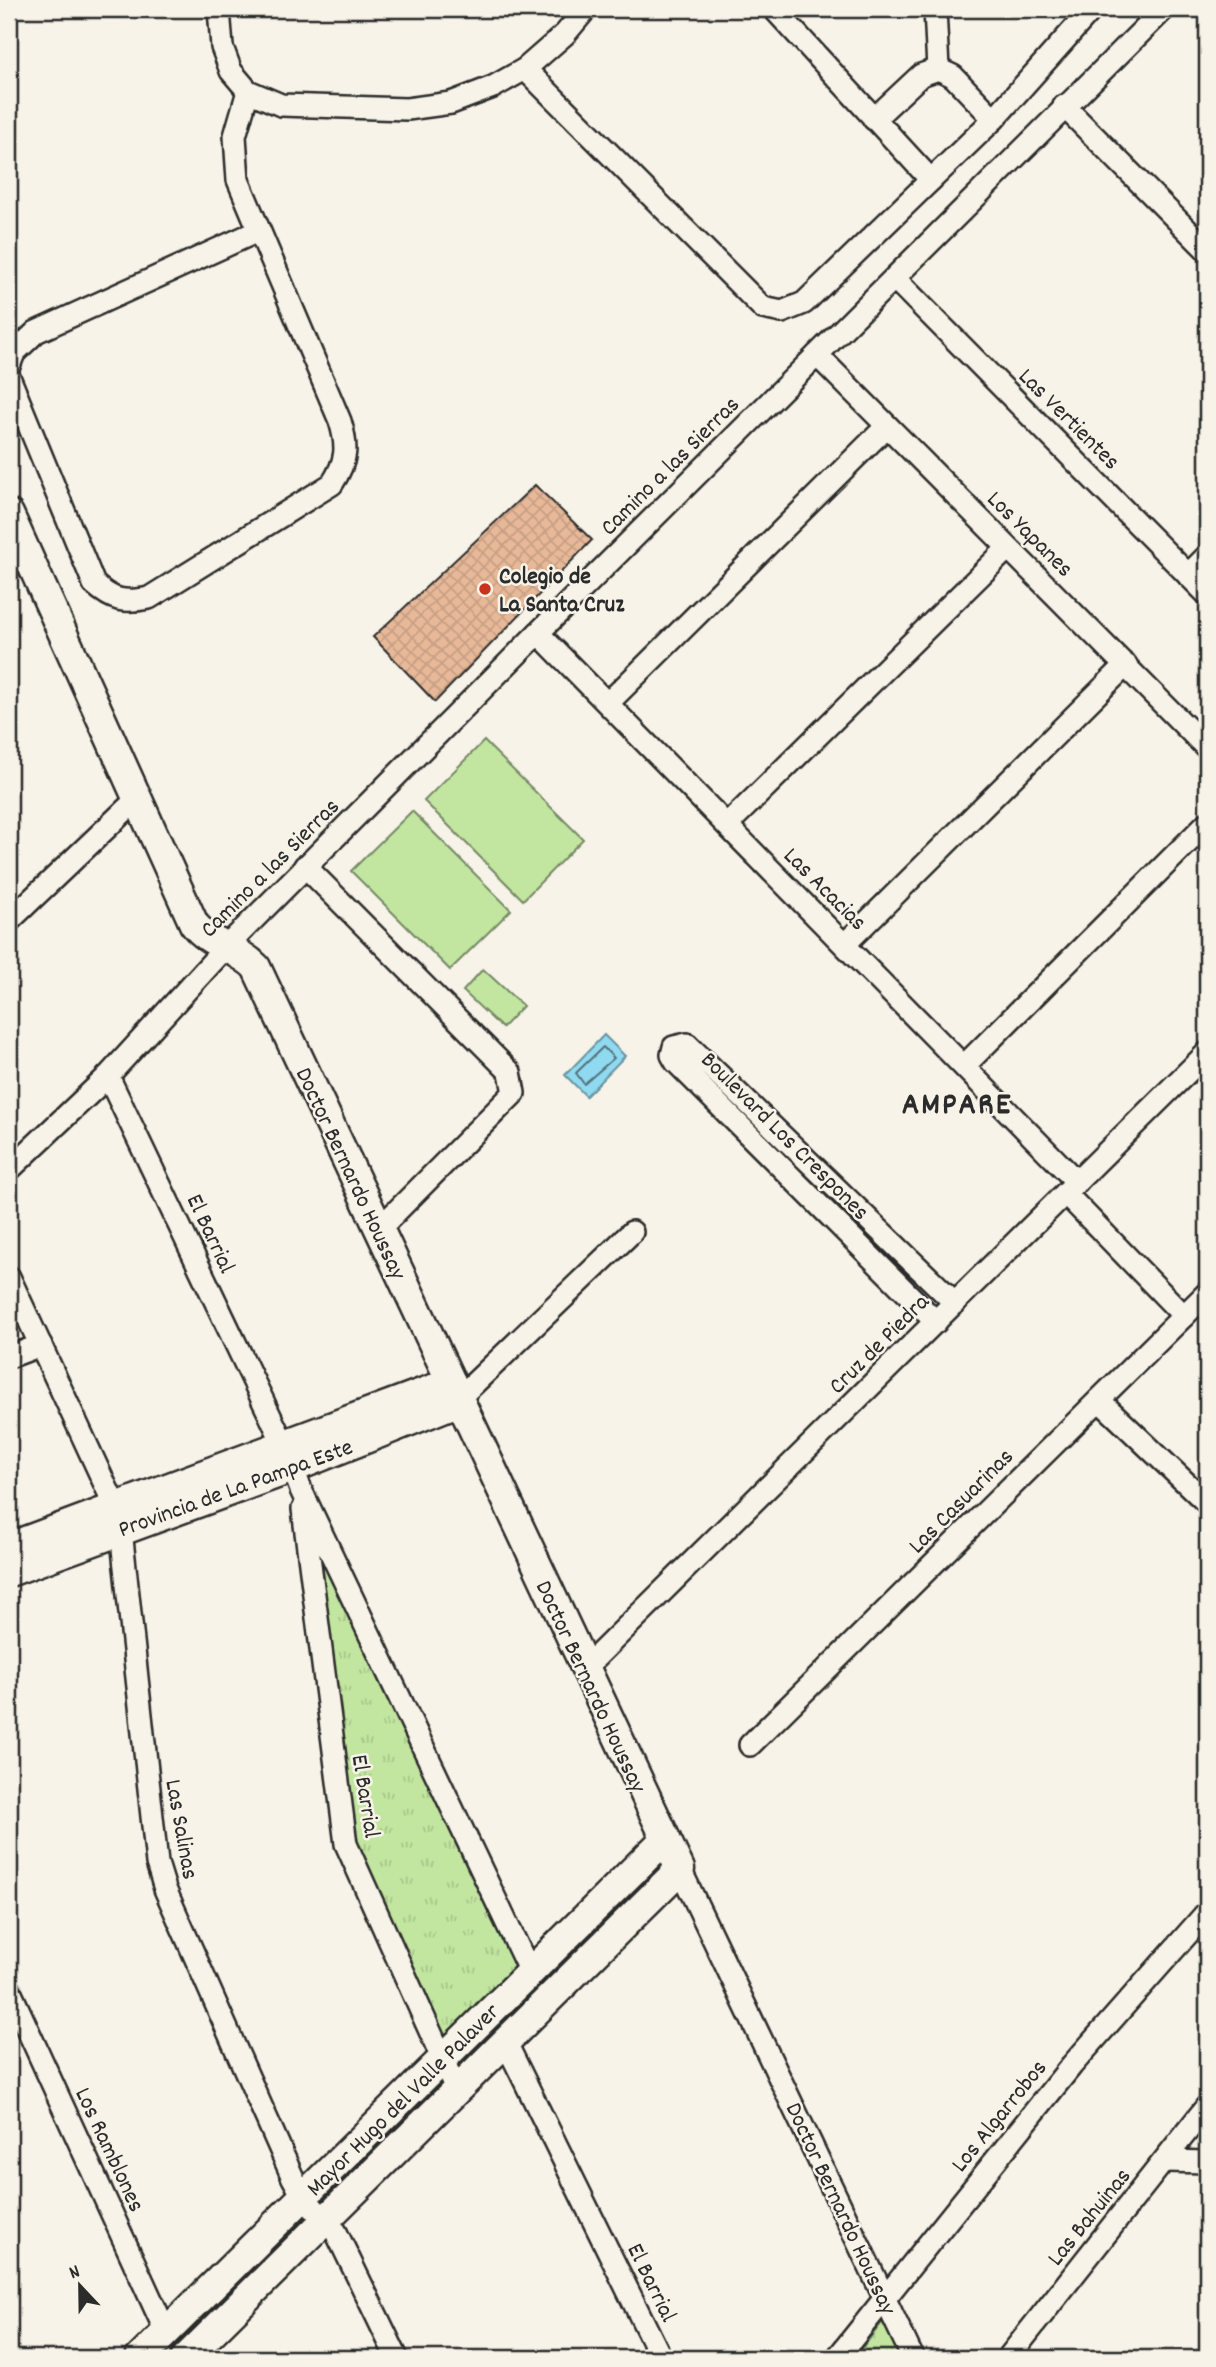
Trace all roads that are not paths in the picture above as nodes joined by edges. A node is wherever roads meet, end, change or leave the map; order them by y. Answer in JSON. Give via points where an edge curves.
{"nodes":[{"id":1,"x":219,"y":9,"type":"edge"},
{"id":2,"x":586,"y":9,"type":"edge"},
{"id":3,"x":774,"y":9,"type":"edge"},
{"id":4,"x":934,"y":9,"type":"edge"},
{"id":5,"x":1092,"y":9,"type":"edge"},
{"id":6,"x":1164,"y":9,"type":"edge"},
{"id":7,"x":525,"y":69,"type":"junction"},
{"id":8,"x":938,"y":69,"type":"junction"},
{"id":9,"x":248,"y":90,"type":"junction"},
{"id":10,"x":1064,"y":106,"type":"junction"},
{"id":11,"x":874,"y":119,"type":"junction"},
{"id":12,"x":994,"y":119,"type":"junction"},
{"id":13,"x":931,"y":180,"type":"junction"},
{"id":14,"x":258,"y":231,"type":"junction"},
{"id":15,"x":1207,"y":250,"type":"edge"},
{"id":16,"x":895,"y":279,"type":"junction"},
{"id":17,"x":817,"y":355,"type":"junction"},
{"id":18,"x":9,"y":366,"type":"edge"},
{"id":19,"x":9,"y":377,"type":"edge"},
{"id":20,"x":887,"y":426,"type":"junction"},
{"id":21,"x":9,"y":514,"type":"edge"},
{"id":22,"x":1009,"y":548,"type":"junction"},
{"id":23,"x":1207,"y":556,"type":"edge"},
{"id":24,"x":1188,"y":575,"type":"junction"},
{"id":25,"x":1207,"y":594,"type":"edge"},
{"id":26,"x":538,"y":633,"type":"junction"},
{"id":27,"x":1126,"y":665,"type":"junction"},
{"id":28,"x":608,"y":703,"type":"junction"},
{"id":29,"x":1207,"y":748,"type":"edge"},
{"id":30,"x":139,"y":797,"type":"junction"},
{"id":31,"x":1207,"y":823,"type":"edge"},
{"id":32,"x":727,"y":825,"type":"junction"},
{"id":33,"x":305,"y":866,"type":"junction"},
{"id":34,"x":9,"y":921,"type":"edge"},
{"id":35,"x":845,"y":944,"type":"junction"},
{"id":36,"x":225,"y":948,"type":"junction"},
{"id":37,"x":1207,"y":1053,"type":"edge"},
{"id":38,"x":964,"y":1065,"type":"junction"},
{"id":39,"x":108,"y":1076,"type":"junction"},
{"id":40,"x":9,"y":1170,"type":"edge"},
{"id":41,"x":1071,"y":1188,"type":"junction"},
{"id":42,"x":379,"y":1229,"type":"junction"},
{"id":43,"x":632,"y":1232,"type":"dead end"},
{"id":44,"x":9,"y":1277,"type":"edge"},
{"id":45,"x":1207,"y":1293,"type":"edge"},
{"id":46,"x":955,"y":1303,"type":"junction"},
{"id":47,"x":1184,"y":1316,"type":"junction"},
{"id":48,"x":936,"y":1322,"type":"junction"},
{"id":49,"x":41,"y":1345,"type":"junction"},
{"id":50,"x":9,"y":1357,"type":"edge"},
{"id":51,"x":457,"y":1394,"type":"junction"},
{"id":52,"x":1099,"y":1399,"type":"junction"},
{"id":53,"x":292,"y":1468,"type":"junction"},
{"id":54,"x":1207,"y":1503,"type":"edge"},
{"id":55,"x":118,"y":1518,"type":"junction"},
{"id":56,"x":9,"y":1547,"type":"edge"},
{"id":57,"x":9,"y":1572,"type":"edge"},
{"id":58,"x":584,"y":1669,"type":"junction"},
{"id":59,"x":750,"y":1745,"type":"dead end"},
{"id":60,"x":672,"y":1855,"type":"junction"},
{"id":61,"x":1207,"y":1912,"type":"edge"},
{"id":62,"x":529,"y":1970,"type":"junction"},
{"id":63,"x":9,"y":1989,"type":"edge"},
{"id":64,"x":505,"y":2041,"type":"junction"},
{"id":65,"x":443,"y":2060,"type":"junction"},
{"id":66,"x":456,"y":2089,"type":"junction"},
{"id":67,"x":1207,"y":2106,"type":"edge"},
{"id":68,"x":1166,"y":2161,"type":"junction"},
{"id":69,"x":1207,"y":2162,"type":"edge"},
{"id":70,"x":304,"y":2198,"type":"junction"},
{"id":71,"x":324,"y":2219,"type":"junction"},
{"id":72,"x":884,"y":2297,"type":"junction"},
{"id":73,"x":166,"y":2332,"type":"junction"},
{"id":74,"x":140,"y":2358,"type":"edge"},
{"id":75,"x":186,"y":2358,"type":"edge"},
{"id":76,"x":397,"y":2358,"type":"edge"},
{"id":77,"x":661,"y":2358,"type":"edge"},
{"id":78,"x":837,"y":2358,"type":"edge"},
{"id":79,"x":913,"y":2358,"type":"edge"},
{"id":80,"x":1008,"y":2358,"type":"edge"}],
"edges":[{"from":1,"to":9,"type":"street","via":[[222,47],[231,71]]},
{"from":2,"to":7,"type":"street"},
{"from":3,"to":11,"type":"street"},
{"from":4,"to":8,"type":"street"},
{"from":5,"to":12,"type":"street"},
{"from":6,"to":10,"type":"street","name":"Camino a las Sierras"},
{"from":7,"to":9,"type":"street","via":[[451,103],[407,108],[281,105]]},
{"from":7,"to":13,"type":"street","via":[[763,307],[782,312],[804,303]]},
{"from":8,"to":11,"type":"street","via":[[921,75]]},
{"from":8,"to":12,"type":"street","via":[[953,76]]},
{"from":9,"to":14,"type":"street","via":[[235,136],[234,160]]},
{"from":10,"to":15,"type":"street"},
{"from":10,"to":16,"type":"street","name":"Camino a las Sierras"},
{"from":11,"to":13,"type":"street"},
{"from":12,"to":13,"type":"street"},
{"from":14,"to":18,"type":"street","via":[[36,332],[14,353]]},
{"from":14,"to":19,"type":"street","via":[[340,421],[347,444],[344,465],[332,484],[149,598],[126,603],[109,597],[94,584]]},
{"from":16,"to":17,"type":"street","name":"Camino a las Sierras"},
{"from":16,"to":24,"type":"street","name":"Las Vertientes"},
{"from":17,"to":20,"type":"street","name":"Los Yapanes"},
{"from":17,"to":26,"type":"street","name":"Camino a las Sierras"},
{"from":20,"to":22,"type":"street","name":"Los Yapanes"},
{"from":20,"to":28,"type":"street"},
{"from":21,"to":30,"type":"street","name":"Doctor Bernardo Houssay"},
{"from":22,"to":27,"type":"street","name":"Los Yapanes"},
{"from":22,"to":32,"type":"street"},
{"from":23,"to":24,"type":"street"},
{"from":24,"to":25,"type":"street","name":"Las Vertientes"},
{"from":26,"to":28,"type":"street","name":"Las Acacias"},
{"from":26,"to":33,"type":"street","name":"Camino a las Sierras"},
{"from":27,"to":29,"type":"street","name":"Los Yapanes"},
{"from":27,"to":35,"type":"street"},
{"from":28,"to":32,"type":"street","name":"Las Acacias"},
{"from":30,"to":34,"type":"street"},
{"from":30,"to":36,"type":"street","name":"Doctor Bernardo Houssay","via":[[194,924]]},
{"from":31,"to":38,"type":"street"},
{"from":32,"to":35,"type":"street","name":"Las Acacias"},
{"from":33,"to":36,"type":"street","name":"Camino a las Sierras"},
{"from":33,"to":42,"type":"street","via":[[510,1072],[514,1093]]},
{"from":35,"to":38,"type":"street","name":"Las Acacias"},
{"from":36,"to":39,"type":"street","name":"Camino a las Sierras"},
{"from":36,"to":42,"type":"street","name":"Doctor Bernardo Houssay","via":[[246,956],[256,967]]},
{"from":37,"to":41,"type":"street","name":"Cruz de Piedra"},
{"from":38,"to":41,"type":"street","name":"Las Acacias"},
{"from":39,"to":40,"type":"street","name":"Camino a las Sierras"},
{"from":39,"to":53,"type":"street","name":"El Barrial"},
{"from":41,"to":46,"type":"street","name":"Cruz de Piedra"},
{"from":41,"to":47,"type":"street","name":"Las Acacias"},
{"from":42,"to":51,"type":"street","name":"Doctor Bernardo Houssay"},
{"from":43,"to":51,"type":"street","name":"Provincia de La Pampa Este"},
{"from":44,"to":49,"type":"street","name":"Las Salinas"},
{"from":45,"to":47,"type":"street","name":"Las Casuarinas"},
{"from":46,"to":48,"type":"street","name":"Cruz de Piedra"},
{"from":46,"to":48,"type":"street","name":"Boulevard Los Crespones","via":[[687,1044],[674,1047],[676,1062]]},
{"from":47,"to":52,"type":"street","name":"Las Casuarinas"},
{"from":48,"to":58,"type":"street","name":"Cruz de Piedra"},
{"from":49,"to":50,"type":"street"},
{"from":49,"to":55,"type":"street","name":"Las Salinas"},
{"from":51,"to":53,"type":"street","name":"Provincia de La Pampa Este"},
{"from":51,"to":58,"type":"street","name":"Doctor Bernardo Houssay"},
{"from":52,"to":54,"type":"street"},
{"from":52,"to":59,"type":"street","name":"Las Casuarinas"},
{"from":53,"to":55,"type":"street","name":"Provincia de La Pampa Este"},
{"from":53,"to":62,"type":"street","name":"El Barrial"},
{"from":53,"to":65,"type":"street","name":"El Barrial","via":[[346,1844]]},
{"from":55,"to":56,"type":"street","name":"Provincia de La Pampa Este"},
{"from":55,"to":57,"type":"street","name":"Provincia de La Pampa Este"},
{"from":55,"to":70,"type":"street","name":"Las Salinas","via":[[157,1863]]},
{"from":58,"to":60,"type":"street","name":"Doctor Bernardo Houssay"},
{"from":60,"to":62,"type":"street","name":"Mayor Hugo del Valle Palaver"},
{"from":60,"to":64,"type":"street","name":"Mayor Hugo del Valle Palaver"},
{"from":60,"to":72,"type":"street","name":"Doctor Bernardo Houssay"},
{"from":61,"to":72,"type":"street","name":"Los Algarrobos","via":[[1072,2065]]},
{"from":62,"to":65,"type":"street","name":"Mayor Hugo del Valle Palaver"},
{"from":63,"to":73,"type":"street","name":"Los Ramblones"},
{"from":64,"to":66,"type":"street","name":"Mayor Hugo del Valle Palaver"},
{"from":64,"to":77,"type":"street","name":"El Barrial"},
{"from":65,"to":66,"type":"street","name":"El Barrial"},
{"from":65,"to":70,"type":"street","name":"Mayor Hugo del Valle Palaver"},
{"from":66,"to":71,"type":"street","name":"Mayor Hugo del Valle Palaver"},
{"from":67,"to":68,"type":"street","name":"Las Bahuinas"},
{"from":68,"to":69,"type":"street"},
{"from":68,"to":80,"type":"street","name":"Las Bahuinas"},
{"from":70,"to":71,"type":"street","name":"Las Salinas"},
{"from":70,"to":73,"type":"street","name":"Mayor Hugo del Valle Palaver"},
{"from":71,"to":75,"type":"street","name":"Mayor Hugo del Valle Palaver"},
{"from":71,"to":76,"type":"street","name":"Las Salinas","via":[[336,2232]]},
{"from":72,"to":78,"type":"street","name":"Los Algarrobos"},
{"from":72,"to":79,"type":"street","name":"Doctor Bernardo Houssay"},
{"from":73,"to":74,"type":"street","name":"Mayor Hugo del Valle Palaver"}]}
